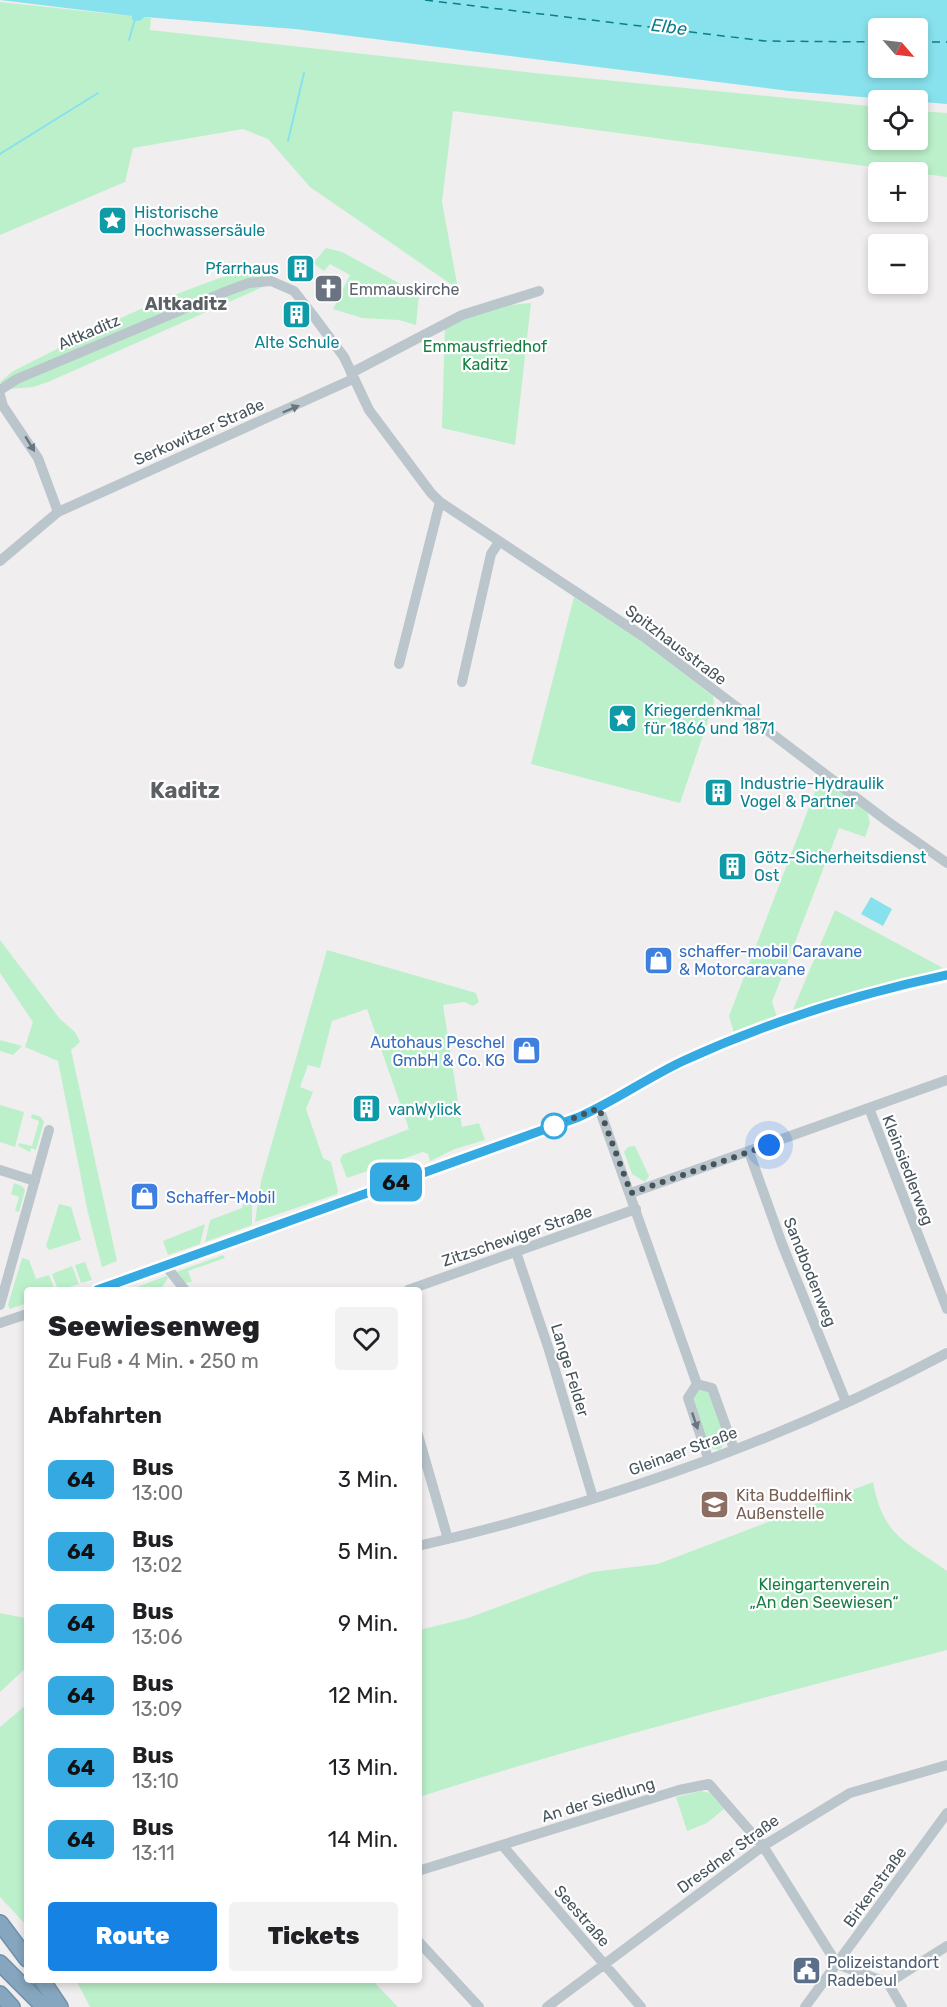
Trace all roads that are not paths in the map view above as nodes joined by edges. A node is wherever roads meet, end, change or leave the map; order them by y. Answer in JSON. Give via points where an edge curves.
{"nodes":[{"id":1,"x":539,"y":291,"type":"dead end"},
{"id":2,"x":352,"y":376,"type":"junction"},
{"id":3,"x":0,"y":390,"type":"edge"},
{"id":4,"x":0,"y":395,"type":"edge"},
{"id":5,"x":440,"y":502,"type":"junction"},
{"id":6,"x":58,"y":512,"type":"junction"},
{"id":7,"x":500,"y":542,"type":"junction"},
{"id":8,"x":0,"y":561,"type":"edge"},
{"id":9,"x":399,"y":664,"type":"dead end"},
{"id":10,"x":462,"y":682,"type":"dead end"},
{"id":11,"x":947,"y":863,"type":"edge"},
{"id":12,"x":947,"y":975,"type":"edge"},
{"id":13,"x":947,"y":1080,"type":"edge"},
{"id":14,"x":599,"y":1108,"type":"junction"},
{"id":15,"x":868,"y":1108,"type":"junction"},
{"id":16,"x":49,"y":1130,"type":"dead end"},
{"id":17,"x":749,"y":1152,"type":"junction"},
{"id":18,"x":0,"y":1170,"type":"edge"},
{"id":19,"x":35,"y":1181,"type":"junction"},
{"id":20,"x":631,"y":1193,"type":"junction"},
{"id":21,"x":636,"y":1209,"type":"junction"},
{"id":22,"x":516,"y":1252,"type":"junction"},
{"id":23,"x":165,"y":1265,"type":"junction"},
{"id":24,"x":105,"y":1287,"type":"edge"},
{"id":25,"x":182,"y":1287,"type":"edge"},
{"id":26,"x":417,"y":1287,"type":"edge"},
{"id":27,"x":0,"y":1305,"type":"edge"},
{"id":28,"x":947,"y":1309,"type":"edge"},
{"id":29,"x":24,"y":1315,"type":"edge"},
{"id":30,"x":0,"y":1322,"type":"edge"},
{"id":31,"x":947,"y":1353,"type":"edge"},
{"id":32,"x":697,"y":1384,"type":"junction"},
{"id":33,"x":846,"y":1402,"type":"junction"},
{"id":34,"x":422,"y":1449,"type":"edge"},
{"id":35,"x":734,"y":1449,"type":"junction"},
{"id":36,"x":708,"y":1458,"type":"junction"},
{"id":37,"x":593,"y":1498,"type":"junction"},
{"id":38,"x":448,"y":1539,"type":"junction"},
{"id":39,"x":422,"y":1545,"type":"edge"},
{"id":40,"x":947,"y":1765,"type":"edge"},
{"id":41,"x":947,"y":1813,"type":"edge"},
{"id":42,"x":502,"y":1845,"type":"junction"},
{"id":43,"x":763,"y":1846,"type":"junction"},
{"id":44,"x":422,"y":1870,"type":"edge"},
{"id":45,"x":0,"y":1923,"type":"edge"},
{"id":46,"x":422,"y":1945,"type":"edge"},
{"id":47,"x":947,"y":1946,"type":"edge"},
{"id":48,"x":24,"y":1955,"type":"edge"},
{"id":49,"x":0,"y":1963,"type":"edge"},
{"id":50,"x":604,"y":1964,"type":"junction"},
{"id":51,"x":837,"y":1964,"type":"junction"},
{"id":52,"x":44,"y":1983,"type":"edge"},
{"id":53,"x":888,"y":1983,"type":"junction"},
{"id":54,"x":0,"y":1994,"type":"edge"},
{"id":55,"x":12,"y":2007,"type":"edge"},
{"id":56,"x":44,"y":2007,"type":"edge"},
{"id":57,"x":60,"y":2007,"type":"edge"},
{"id":58,"x":479,"y":2007,"type":"edge"},
{"id":59,"x":547,"y":2007,"type":"edge"},
{"id":60,"x":641,"y":2007,"type":"edge"},
{"id":61,"x":805,"y":2007,"type":"edge"},
{"id":62,"x":902,"y":2007,"type":"edge"}],
"edges":[{"from":1,"to":2,"type":"street","name":"Serkowitzer Straße","via":[[462,315]]},
{"from":2,"to":3,"type":"street","name":"Altkaditz","via":[[344,357],[294,291],[266,279],[149,323],[16,379]]},
{"from":2,"to":5,"type":"street","name":"Spitzhausstraße","via":[[380,426]]},
{"from":6,"to":2,"type":"street","name":"Serkowitzer Straße","one_way":true,"via":[[314,399]]},
{"from":4,"to":6,"type":"street","one_way":true,"via":[[38,458]]},
{"from":5,"to":7,"type":"street","name":"Spitzhausstraße"},
{"from":5,"to":9,"type":"street"},
{"from":6,"to":8,"type":"street","name":"Serkowitzer Straße"},
{"from":7,"to":10,"type":"street","via":[[491,554]]},
{"from":7,"to":11,"type":"street","name":"Spitzhausstraße","via":[[644,637]]},
{"from":12,"to":14,"type":"street","via":[[830,1005],[708,1050]]},
{"from":13,"to":15,"type":"street"},
{"from":14,"to":20,"type":"street"},
{"from":14,"to":23,"type":"street"},
{"from":15,"to":17,"type":"street"},
{"from":15,"to":28,"type":"street","name":"Kleinsiedlerweg"},
{"from":16,"to":19,"type":"street"},
{"from":17,"to":20,"type":"street"},
{"from":17,"to":33,"type":"street","name":"Sandbodenweg"},
{"from":18,"to":19,"type":"street"},
{"from":19,"to":27,"type":"street"},
{"from":20,"to":21,"type":"street"},
{"from":21,"to":22,"type":"street","name":"Zitzschewiger Straße"},
{"from":21,"to":32,"type":"street"},
{"from":22,"to":26,"type":"street","name":"Zitzschewiger Straße"},
{"from":22,"to":37,"type":"street","name":"Lange Felder"},
{"from":23,"to":24,"type":"street"},
{"from":23,"to":25,"type":"street"},
{"from":29,"to":30,"type":"street"},
{"from":31,"to":33,"type":"street","name":"Gleinaer Straße"},
{"from":32,"to":35,"type":"street","via":[[712,1388]]},
{"from":32,"to":36,"type":"street","one_way":true,"via":[[688,1398]]},
{"from":33,"to":35,"type":"street","name":"Gleinaer Straße"},
{"from":34,"to":38,"type":"street"},
{"from":35,"to":36,"type":"street","name":"Gleinaer Straße"},
{"from":36,"to":37,"type":"street","name":"Gleinaer Straße"},
{"from":37,"to":38,"type":"street","name":"Gleinaer Straße"},
{"from":38,"to":39,"type":"street","name":"Gleinaer Straße"},
{"from":40,"to":43,"type":"street","name":"Dresdner Straße","via":[[850,1793]]},
{"from":41,"to":51,"type":"street","name":"Birkenstraße"},
{"from":42,"to":43,"type":"street","name":"An der Siedlung","via":[[709,1784]]},
{"from":42,"to":44,"type":"street","name":"An der Siedlung"},
{"from":42,"to":50,"type":"street","name":"Seestraße"},
{"from":43,"to":50,"type":"street","name":"Dresdner Straße"},
{"from":43,"to":51,"type":"street"},
{"from":45,"to":48,"type":"highway"},
{"from":46,"to":58,"type":"street"},
{"from":47,"to":53,"type":"street"},
{"from":49,"to":56,"type":"highway"},
{"from":50,"to":59,"type":"street","name":"Dresdner Straße"},
{"from":50,"to":60,"type":"street","name":"Seestraße"},
{"from":51,"to":53,"type":"street"},
{"from":51,"to":61,"type":"street","name":"Birkenstraße"},
{"from":52,"to":57,"type":"highway"},
{"from":53,"to":62,"type":"street"},
{"from":54,"to":55,"type":"highway"}]}
